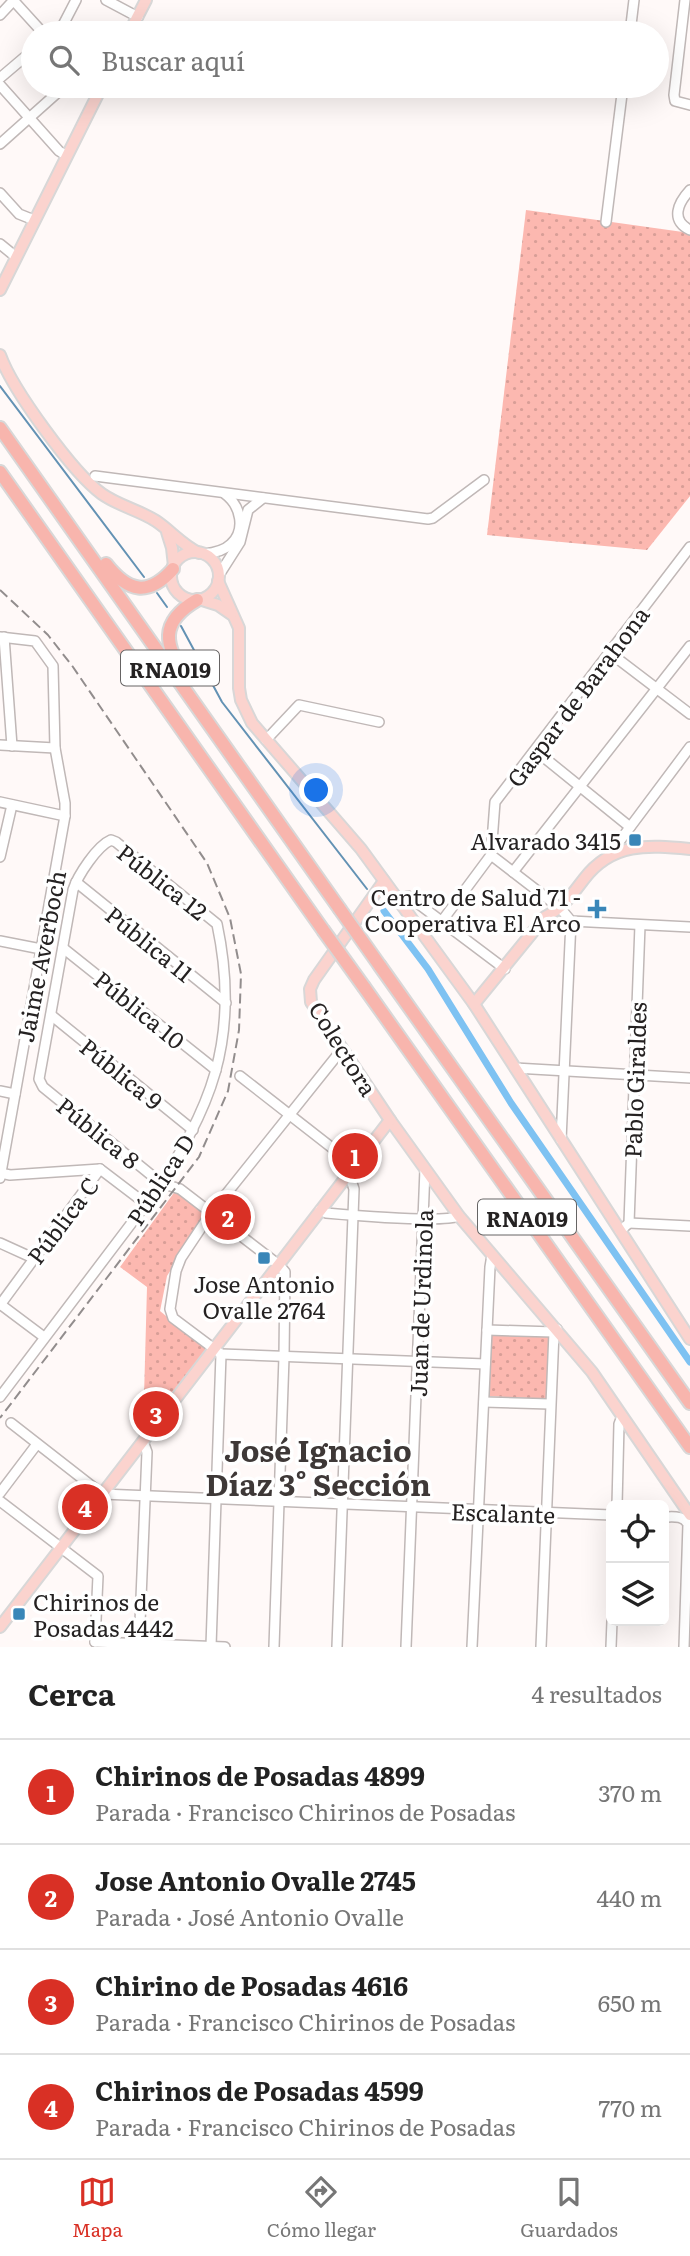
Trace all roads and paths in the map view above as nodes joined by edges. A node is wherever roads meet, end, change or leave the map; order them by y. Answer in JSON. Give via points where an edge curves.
{"nodes":[{"id":1,"x":14,"y":0,"type":"edge"},
{"id":2,"x":76,"y":0,"type":"edge"},
{"id":3,"x":106,"y":0,"type":"edge"},
{"id":4,"x":146,"y":0,"type":"edge"},
{"id":5,"x":634,"y":0,"type":"edge"},
{"id":6,"x":684,"y":0,"type":"edge"},
{"id":7,"x":0,"y":15,"type":"edge"},
{"id":8,"x":138,"y":17,"type":"junction"},
{"id":9,"x":32,"y":21,"type":"edge"},
{"id":10,"x":65,"y":21,"type":"edge"},
{"id":11,"x":136,"y":21,"type":"edge"},
{"id":12,"x":631,"y":21,"type":"edge"},
{"id":13,"x":21,"y":60,"type":"edge"},
{"id":14,"x":0,"y":78,"type":"edge"},
{"id":15,"x":0,"y":85,"type":"edge"},
{"id":16,"x":52,"y":98,"type":"edge"},
{"id":17,"x":94,"y":98,"type":"edge"},
{"id":18,"x":622,"y":98,"type":"edge"},
{"id":19,"x":690,"y":105,"type":"edge"},
{"id":20,"x":30,"y":118,"type":"junction"},
{"id":21,"x":0,"y":144,"type":"edge"},
{"id":22,"x":67,"y":156,"type":"junction"},
{"id":23,"x":690,"y":190,"type":"edge"},
{"id":24,"x":0,"y":193,"type":"edge"},
{"id":25,"x":34,"y":220,"type":"junction"},
{"id":26,"x":607,"y":222,"type":"dead end"},
{"id":27,"x":690,"y":230,"type":"edge"},
{"id":28,"x":0,"y":244,"type":"edge"},
{"id":29,"x":16,"y":257,"type":"junction"},
{"id":30,"x":0,"y":290,"type":"edge"},
{"id":31,"x":0,"y":355,"type":"edge"},
{"id":32,"x":0,"y":416,"type":"edge"},
{"id":33,"x":0,"y":428,"type":"edge"},
{"id":34,"x":0,"y":472,"type":"edge"},
{"id":35,"x":95,"y":476,"type":"dead end"},
{"id":36,"x":484,"y":480,"type":"dead end"},
{"id":37,"x":224,"y":493,"type":"junction"},
{"id":38,"x":262,"y":498,"type":"junction"},
{"id":39,"x":166,"y":530,"type":"junction"},
{"id":40,"x":689,"y":550,"type":"edge"},
{"id":41,"x":202,"y":553,"type":"junction"},
{"id":42,"x":173,"y":567,"type":"junction"},
{"id":43,"x":218,"y":578,"type":"junction"},
{"id":44,"x":198,"y":599,"type":"junction"},
{"id":45,"x":234,"y":615,"type":"junction"},
{"id":46,"x":2,"y":637,"type":"edge"},
{"id":47,"x":690,"y":646,"type":"edge"},
{"id":48,"x":610,"y":653,"type":"junction"},
{"id":49,"x":657,"y":689,"type":"junction"},
{"id":50,"x":690,"y":714,"type":"edge"},
{"id":51,"x":379,"y":723,"type":"dead end"},
{"id":52,"x":266,"y":740,"type":"junction"},
{"id":53,"x":0,"y":745,"type":"edge"},
{"id":54,"x":12,"y":746,"type":"junction"},
{"id":55,"x":690,"y":747,"type":"edge"},
{"id":56,"x":55,"y":748,"type":"junction"},
{"id":57,"x":536,"y":751,"type":"junction"},
{"id":58,"x":240,"y":768,"type":"junction"},
{"id":59,"x":580,"y":787,"type":"junction"},
{"id":60,"x":0,"y":802,"type":"edge"},
{"id":61,"x":12,"y":805,"type":"junction"},
{"id":62,"x":65,"y":816,"type":"junction"},
{"id":63,"x":629,"y":827,"type":"junction"},
{"id":64,"x":690,"y":849,"type":"edge"},
{"id":65,"x":610,"y":854,"type":"junction"},
{"id":66,"x":491,"y":855,"type":"junction"},
{"id":67,"x":0,"y":857,"type":"edge"},
{"id":68,"x":513,"y":872,"type":"junction"},
{"id":69,"x":384,"y":881,"type":"junction"},
{"id":70,"x":76,"y":882,"type":"junction"},
{"id":71,"x":408,"y":895,"type":"dead end"},
{"id":72,"x":561,"y":909,"type":"junction"},
{"id":73,"x":442,"y":921,"type":"junction"},
{"id":74,"x":571,"y":921,"type":"junction"},
{"id":75,"x":217,"y":924,"type":"joint"},
{"id":76,"x":640,"y":925,"type":"junction"},
{"id":77,"x":690,"y":928,"type":"edge"},
{"id":78,"x":0,"y":941,"type":"edge"},
{"id":79,"x":63,"y":948,"type":"junction"},
{"id":80,"x":40,"y":950,"type":"junction"},
{"id":81,"x":505,"y":969,"type":"junction"},
{"id":82,"x":226,"y":1003,"type":"junction"},
{"id":83,"x":474,"y":1004,"type":"junction"},
{"id":84,"x":51,"y":1015,"type":"junction"},
{"id":85,"x":343,"y":1048,"type":"junction"},
{"id":86,"x":515,"y":1068,"type":"junction"},
{"id":87,"x":216,"y":1070,"type":"junction"},
{"id":88,"x":564,"y":1072,"type":"junction"},
{"id":89,"x":635,"y":1075,"type":"junction"},
{"id":90,"x":240,"y":1076,"type":"dead end"},
{"id":91,"x":690,"y":1078,"type":"edge"},
{"id":92,"x":0,"y":1091,"type":"edge"},
{"id":93,"x":15,"y":1094,"type":"junction"},
{"id":94,"x":289,"y":1115,"type":"junction"},
{"id":95,"x":390,"y":1119,"type":"junction"},
{"id":96,"x":193,"y":1130,"type":"junction"},
{"id":97,"x":561,"y":1142,"type":"junction"},
{"id":98,"x":354,"y":1165,"type":"junction"},
{"id":99,"x":100,"y":1169,"type":"junction"},
{"id":100,"x":425,"y":1169,"type":"junction"},
{"id":101,"x":0,"y":1173,"type":"edge"},
{"id":102,"x":346,"y":1176,"type":"junction"},
{"id":103,"x":0,"y":1178,"type":"edge"},
{"id":104,"x":162,"y":1183,"type":"junction"},
{"id":105,"x":146,"y":1205,"type":"junction"},
{"id":106,"x":320,"y":1210,"type":"junction"},
{"id":107,"x":211,"y":1213,"type":"junction"},
{"id":108,"x":353,"y":1214,"type":"junction"},
{"id":109,"x":459,"y":1216,"type":"junction"},
{"id":110,"x":423,"y":1218,"type":"junction"},
{"id":111,"x":690,"y":1226,"type":"edge"},
{"id":112,"x":624,"y":1227,"type":"junction"},
{"id":113,"x":0,"y":1242,"type":"edge"},
{"id":114,"x":492,"y":1255,"type":"junction"},
{"id":115,"x":33,"y":1258,"type":"junction"},
{"id":116,"x":279,"y":1265,"type":"junction"},
{"id":117,"x":0,"y":1304,"type":"edge"},
{"id":118,"x":487,"y":1330,"type":"junction"},
{"id":119,"x":555,"y":1331,"type":"junction"},
{"id":120,"x":44,"y":1337,"type":"junction"},
{"id":121,"x":690,"y":1339,"type":"edge"},
{"id":122,"x":217,"y":1351,"type":"junction"},
{"id":123,"x":284,"y":1357,"type":"junction"},
{"id":124,"x":348,"y":1359,"type":"junction"},
{"id":125,"x":417,"y":1362,"type":"junction"},
{"id":126,"x":485,"y":1364,"type":"junction"},
{"id":127,"x":0,"y":1397,"type":"edge"},
{"id":128,"x":484,"y":1402,"type":"junction"},
{"id":129,"x":690,"y":1403,"type":"edge"},
{"id":130,"x":550,"y":1404,"type":"junction"},
{"id":131,"x":622,"y":1416,"type":"junction"},
{"id":132,"x":11,"y":1423,"type":"dead end"},
{"id":133,"x":143,"y":1441,"type":"junction"},
{"id":134,"x":37,"y":1444,"type":"junction"},
{"id":135,"x":690,"y":1447,"type":"edge"},
{"id":136,"x":0,"y":1493,"type":"edge"},
{"id":137,"x":102,"y":1494,"type":"junction"},
{"id":138,"x":144,"y":1496,"type":"junction"},
{"id":139,"x":217,"y":1500,"type":"junction"},
{"id":140,"x":617,"y":1500,"type":"edge"},
{"id":141,"x":0,"y":1502,"type":"edge"},
{"id":142,"x":280,"y":1502,"type":"junction"},
{"id":143,"x":342,"y":1505,"type":"junction"},
{"id":144,"x":411,"y":1508,"type":"junction"},
{"id":145,"x":479,"y":1511,"type":"junction"},
{"id":146,"x":546,"y":1514,"type":"junction"},
{"id":147,"x":606,"y":1515,"type":"edge"},
{"id":148,"x":669,"y":1517,"type":"edge"},
{"id":149,"x":688,"y":1517,"type":"edge"},
{"id":150,"x":62,"y":1548,"type":"junction"},
{"id":151,"x":612,"y":1626,"type":"edge"},
{"id":152,"x":0,"y":1627,"type":"edge"},
{"id":153,"x":92,"y":1644,"type":"edge"},
{"id":154,"x":139,"y":1645,"type":"edge"},
{"id":155,"x":212,"y":1646,"type":"edge"},
{"id":156,"x":225,"y":1647,"type":"edge"},
{"id":157,"x":274,"y":1647,"type":"edge"},
{"id":158,"x":337,"y":1647,"type":"edge"},
{"id":159,"x":406,"y":1647,"type":"edge"},
{"id":160,"x":472,"y":1647,"type":"edge"},
{"id":161,"x":541,"y":1647,"type":"edge"},
{"id":162,"x":611,"y":1647,"type":"edge"},
{"id":163,"x":684,"y":1647,"type":"edge"}],
"edges":[{"from":1,"to":7,"type":"street"},
{"from":1,"to":9,"type":"street"},
{"from":2,"to":10,"type":"street"},
{"from":3,"to":8,"type":"street"},
{"from":4,"to":8,"type":"main road"},
{"from":5,"to":12,"type":"street"},
{"from":6,"to":19,"type":"street","via":[[674,95],[675,101]]},
{"from":8,"to":11,"type":"main road"},
{"from":13,"to":14,"type":"street"},
{"from":15,"to":20,"type":"street"},
{"from":16,"to":20,"type":"street"},
{"from":17,"to":22,"type":"main road"},
{"from":18,"to":26,"type":"street"},
{"from":20,"to":21,"type":"street"},
{"from":20,"to":22,"type":"street"},
{"from":22,"to":25,"type":"main road"},
{"from":23,"to":27,"type":"street","via":[[680,201],[677,216]]},
{"from":24,"to":25,"type":"street","via":[[19,214]]},
{"from":25,"to":29,"type":"main road"},
{"from":28,"to":29,"type":"street"},
{"from":29,"to":30,"type":"main road"},
{"from":31,"to":39,"type":"main road","via":[[31,408],[83,478],[113,501]]},
{"from":32,"to":42,"type":"highway","via":[[119,579],[146,588],[162,580]]},
{"from":33,"to":58,"type":"highway","number":"RNA019"},
{"from":34,"to":135,"type":"highway","number":"RNA019","bridge":true},
{"from":35,"to":37,"type":"street"},
{"from":36,"to":38,"type":"street","via":[[428,519]]},
{"from":37,"to":38,"type":"street"},
{"from":37,"to":41,"type":"street","via":[[237,508],[238,531],[225,548]]},
{"from":38,"to":43,"type":"street","via":[[248,510],[240,542]]},
{"from":39,"to":41,"type":"main road"},
{"from":39,"to":42,"type":"main road"},
{"from":40,"to":48,"type":"street","name":"Gaspar de Barahona"},
{"from":41,"to":42,"type":"main road","via":[[183,556]]},
{"from":41,"to":43,"type":"main road","via":[[215,563]]},
{"from":42,"to":44,"type":"main road","via":[[176,590]]},
{"from":43,"to":44,"type":"main road","via":[[210,594]]},
{"from":43,"to":45,"type":"main road"},
{"from":44,"to":45,"type":"main road"},
{"from":44,"to":58,"type":"highway","via":[[175,615],[170,643]]},
{"from":45,"to":52,"type":"main road","via":[[241,635],[241,700]]},
{"from":46,"to":54,"type":"street"},
{"from":46,"to":56,"type":"street","name":"Jaime Averboch","via":[[35,641],[53,666]]},
{"from":47,"to":49,"type":"street"},
{"from":48,"to":49,"type":"street"},
{"from":48,"to":57,"type":"street","name":"Gaspar de Barahona"},
{"from":49,"to":50,"type":"street"},
{"from":49,"to":59,"type":"street"},
{"from":51,"to":52,"type":"street","via":[[299,705]]},
{"from":52,"to":69,"type":"main road"},
{"from":53,"to":54,"type":"street"},
{"from":54,"to":56,"type":"street"},
{"from":55,"to":63,"type":"street"},
{"from":56,"to":62,"type":"street","name":"Jaime Averboch"},
{"from":57,"to":59,"type":"street"},
{"from":57,"to":66,"type":"street","name":"Gaspar de Barahona","via":[[495,802]]},
{"from":58,"to":129,"type":"highway","number":"RNA019","bridge":true},
{"from":59,"to":63,"type":"street"},
{"from":59,"to":68,"type":"street"},
{"from":60,"to":61,"type":"street"},
{"from":61,"to":62,"type":"street"},
{"from":61,"to":67,"type":"street"},
{"from":62,"to":80,"type":"street","name":"Jaime Averboch"},
{"from":63,"to":65,"type":"street"},
{"from":64,"to":65,"type":"main road","via":[[649,846]]},
{"from":65,"to":72,"type":"main road","via":[[591,870]]},
{"from":66,"to":68,"type":"street"},
{"from":66,"to":73,"type":"street"},
{"from":68,"to":72,"type":"street"},
{"from":69,"to":83,"type":"main road"},
{"from":69,"to":85,"type":"main road","name":"Colectora","via":[[310,989],[311,1002]]},
{"from":70,"to":75,"type":"street","name":"Pública 12","via":[[108,841],[116,842]]},
{"from":70,"to":79,"type":"street"},
{"from":70,"to":82,"type":"street","name":"Pública 11"},
{"from":71,"to":73,"type":"street"},
{"from":72,"to":74,"type":"street"},
{"from":72,"to":81,"type":"main road","via":[[545,917]]},
{"from":73,"to":81,"type":"street"},
{"from":74,"to":76,"type":"street"},
{"from":74,"to":88,"type":"street"},
{"from":75,"to":82,"type":"street","name":"Pública D"},
{"from":76,"to":77,"type":"street"},
{"from":76,"to":89,"type":"street","name":"Pablo Giraldes"},
{"from":78,"to":80,"type":"street"},
{"from":79,"to":84,"type":"street"},
{"from":79,"to":87,"type":"street","name":"Pública 10"},
{"from":80,"to":93,"type":"street","name":"Jaime Averboch"},
{"from":81,"to":83,"type":"main road"},
{"from":82,"to":87,"type":"street","name":"Pública D"},
{"from":83,"to":86,"type":"main road"},
{"from":84,"to":96,"type":"street","name":"Pública 9"},
{"from":84,"to":104,"type":"street","name":"Pública 8","via":[[39,1079],[43,1087]]},
{"from":85,"to":94,"type":"street"},
{"from":85,"to":95,"type":"main road","name":"Colectora"},
{"from":86,"to":88,"type":"street"},
{"from":86,"to":97,"type":"main road"},
{"from":87,"to":96,"type":"street","name":"Pública D"},
{"from":88,"to":89,"type":"street"},
{"from":88,"to":97,"type":"street"},
{"from":89,"to":91,"type":"street"},
{"from":89,"to":112,"type":"street","name":"Pablo Giraldes"},
{"from":90,"to":94,"type":"street"},
{"from":92,"to":93,"type":"street"},
{"from":93,"to":101,"type":"street","name":"Jaime Averboch"},
{"from":94,"to":98,"type":"street"},
{"from":94,"to":107,"type":"street"},
{"from":95,"to":98,"type":"main road"},
{"from":95,"to":100,"type":"main road","name":"Colectora"},
{"from":96,"to":104,"type":"street","name":"Pública D"},
{"from":97,"to":112,"type":"main road"},
{"from":98,"to":102,"type":"main road"},
{"from":99,"to":101,"type":"street"},
{"from":99,"to":105,"type":"street"},
{"from":99,"to":115,"type":"street","name":"Pública C"},
{"from":100,"to":109,"type":"main road","name":"Colectora"},
{"from":100,"to":110,"type":"street","name":"Juan de Urdinola"},
{"from":101,"to":103,"type":"street","name":"Jaime Averboch"},
{"from":102,"to":106,"type":"main road"},
{"from":102,"to":108,"type":"street","via":[[354,1185]]},
{"from":104,"to":105,"type":"street","name":"Pública D"},
{"from":104,"to":107,"type":"street","name":"Pública 8","via":[[180,1189]]},
{"from":105,"to":120,"type":"street","name":"Pública D"},
{"from":106,"to":108,"type":"street"},
{"from":106,"to":116,"type":"main road"},
{"from":107,"to":116,"type":"street","name":"Pública 8"},
{"from":107,"to":122,"type":"street","via":[[179,1263],[170,1309],[173,1318]]},
{"from":108,"to":110,"type":"street"},
{"from":108,"to":124,"type":"street"},
{"from":109,"to":110,"type":"street"},
{"from":109,"to":114,"type":"main road","name":"Colectora"},
{"from":110,"to":125,"type":"street","name":"Juan de Urdinola"},
{"from":111,"to":112,"type":"street"},
{"from":112,"to":121,"type":"main road"},
{"from":113,"to":115,"type":"street"},
{"from":114,"to":118,"type":"street"},
{"from":114,"to":119,"type":"main road","name":"Colectora"},
{"from":115,"to":117,"type":"street","name":"Pública C"},
{"from":116,"to":122,"type":"main road"},
{"from":116,"to":123,"type":"street","via":[[286,1278]]},
{"from":117,"to":120,"type":"street"},
{"from":118,"to":119,"type":"street"},
{"from":118,"to":126,"type":"street"},
{"from":119,"to":130,"type":"street"},
{"from":119,"to":131,"type":"main road","name":"Colectora"},
{"from":120,"to":127,"type":"street","name":"Pública D"},
{"from":122,"to":123,"type":"street"},
{"from":122,"to":133,"type":"main road"},
{"from":122,"to":139,"type":"street"},
{"from":123,"to":124,"type":"street"},
{"from":123,"to":142,"type":"street"},
{"from":124,"to":125,"type":"street"},
{"from":124,"to":143,"type":"street"},
{"from":125,"to":126,"type":"street"},
{"from":125,"to":144,"type":"street","name":"Juan de Urdinola"},
{"from":126,"to":128,"type":"street"},
{"from":128,"to":130,"type":"street"},
{"from":128,"to":145,"type":"street"},
{"from":130,"to":146,"type":"street"},
{"from":131,"to":140,"type":"street"},
{"from":131,"to":149,"type":"main road","name":"Colectora"},
{"from":132,"to":134,"type":"street"},
{"from":133,"to":137,"type":"main road"},
{"from":133,"to":138,"type":"street","via":[[147,1452]]},
{"from":134,"to":136,"type":"street"},
{"from":134,"to":137,"type":"street"},
{"from":137,"to":138,"type":"street","name":"Escalante"},
{"from":137,"to":150,"type":"main road"},
{"from":138,"to":139,"type":"street","name":"Escalante"},
{"from":138,"to":154,"type":"street"},
{"from":139,"to":142,"type":"street","name":"Escalante"},
{"from":139,"to":155,"type":"street"},
{"from":141,"to":150,"type":"street"},
{"from":142,"to":143,"type":"street","name":"Escalante"},
{"from":142,"to":157,"type":"street"},
{"from":143,"to":144,"type":"street","name":"Escalante"},
{"from":143,"to":158,"type":"street"},
{"from":144,"to":145,"type":"street","name":"Escalante"},
{"from":144,"to":159,"type":"street","name":"Juan de Urdinola"},
{"from":145,"to":146,"type":"street","name":"Escalante"},
{"from":145,"to":160,"type":"street"},
{"from":146,"to":147,"type":"street","name":"Escalante"},
{"from":146,"to":161,"type":"street"},
{"from":148,"to":149,"type":"street"},
{"from":149,"to":163,"type":"street"},
{"from":150,"to":152,"type":"main road"},
{"from":150,"to":153,"type":"street","via":[[98,1576]]},
{"from":151,"to":162,"type":"street"},
{"from":153,"to":154,"type":"street"},
{"from":154,"to":155,"type":"street"},
{"from":155,"to":156,"type":"street"}]}
